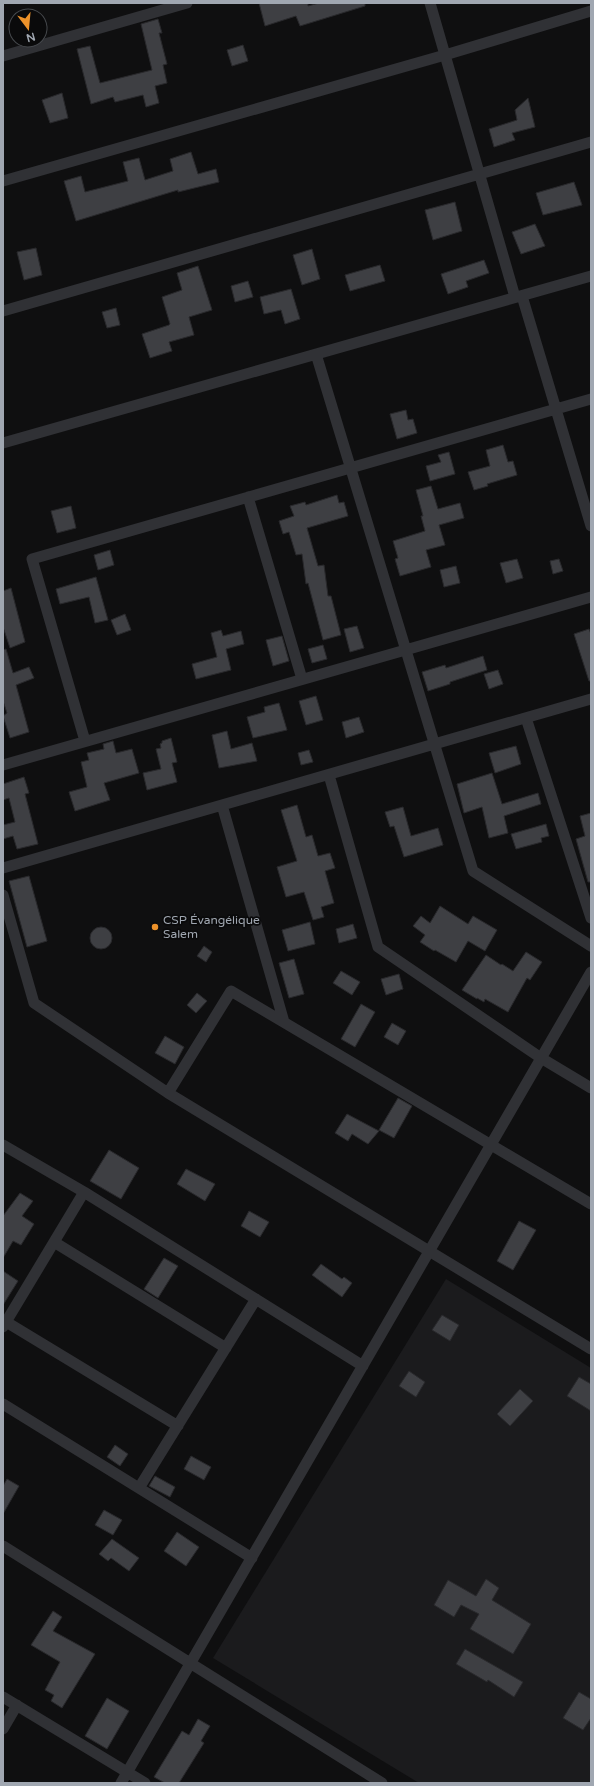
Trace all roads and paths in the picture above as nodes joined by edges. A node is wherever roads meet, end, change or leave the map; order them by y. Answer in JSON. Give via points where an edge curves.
{"nodes":[{"id":1,"x":186,"y":3,"type":"edge"},
{"id":2,"x":430,"y":3,"type":"edge"},
{"id":3,"x":170,"y":5,"type":"edge"},
{"id":4,"x":591,"y":11,"type":"edge"},
{"id":5,"x":445,"y":54,"type":"junction"},
{"id":6,"x":3,"y":56,"type":"edge"},
{"id":7,"x":591,"y":142,"type":"edge"},
{"id":8,"x":480,"y":174,"type":"junction"},
{"id":9,"x":3,"y":181,"type":"edge"},
{"id":10,"x":591,"y":276,"type":"edge"},
{"id":11,"x":518,"y":297,"type":"junction"},
{"id":12,"x":3,"y":311,"type":"edge"},
{"id":13,"x":316,"y":354,"type":"junction"},
{"id":14,"x":591,"y":399,"type":"edge"},
{"id":15,"x":556,"y":409,"type":"junction"},
{"id":16,"x":3,"y":443,"type":"edge"},
{"id":17,"x":351,"y":468,"type":"junction"},
{"id":18,"x":248,"y":497,"type":"junction"},
{"id":19,"x":591,"y":526,"type":"edge"},
{"id":20,"x":591,"y":597,"type":"edge"},
{"id":21,"x":406,"y":650,"type":"junction"},
{"id":22,"x":302,"y":679,"type":"junction"},
{"id":23,"x":591,"y":699,"type":"edge"},
{"id":24,"x":526,"y":718,"type":"junction"},
{"id":25,"x":85,"y":741,"type":"junction"},
{"id":26,"x":434,"y":744,"type":"junction"},
{"id":27,"x":3,"y":765,"type":"edge"},
{"id":28,"x":329,"y":775,"type":"junction"},
{"id":29,"x":222,"y":805,"type":"junction"},
{"id":30,"x":3,"y":868,"type":"edge"},
{"id":31,"x":3,"y":895,"type":"edge"},
{"id":32,"x":591,"y":918,"type":"edge"},
{"id":33,"x":591,"y":946,"type":"edge"},
{"id":34,"x":591,"y":972,"type":"edge"},
{"id":35,"x":284,"y":1022,"type":"junction"},
{"id":36,"x":541,"y":1058,"type":"junction"},
{"id":37,"x":591,"y":1088,"type":"edge"},
{"id":38,"x":168,"y":1093,"type":"junction"},
{"id":39,"x":3,"y":1145,"type":"edge"},
{"id":40,"x":491,"y":1145,"type":"junction"},
{"id":41,"x":84,"y":1192,"type":"junction"},
{"id":42,"x":591,"y":1204,"type":"edge"},
{"id":43,"x":54,"y":1242,"type":"junction"},
{"id":44,"x":429,"y":1252,"type":"junction"},
{"id":45,"x":256,"y":1299,"type":"junction"},
{"id":46,"x":4,"y":1323,"type":"edge"},
{"id":47,"x":226,"y":1348,"type":"junction"},
{"id":48,"x":591,"y":1349,"type":"edge"},
{"id":49,"x":363,"y":1366,"type":"junction"},
{"id":50,"x":3,"y":1404,"type":"edge"},
{"id":51,"x":178,"y":1426,"type":"junction"},
{"id":52,"x":139,"y":1488,"type":"junction"},
{"id":53,"x":4,"y":1550,"type":"edge"},
{"id":54,"x":252,"y":1558,"type":"junction"},
{"id":55,"x":190,"y":1664,"type":"junction"},
{"id":56,"x":3,"y":1697,"type":"edge"},
{"id":57,"x":17,"y":1705,"type":"junction"},
{"id":58,"x":3,"y":1729,"type":"edge"},
{"id":59,"x":128,"y":1772,"type":"junction"},
{"id":60,"x":121,"y":1783,"type":"edge"},
{"id":61,"x":145,"y":1783,"type":"edge"},
{"id":62,"x":382,"y":1783,"type":"edge"}],
"edges":[{"from":1,"to":3,"type":"street"},
{"from":2,"to":5,"type":"street"},
{"from":3,"to":6,"type":"street"},
{"from":4,"to":5,"type":"street"},
{"from":5,"to":8,"type":"street"},
{"from":5,"to":9,"type":"street"},
{"from":7,"to":8,"type":"street"},
{"from":8,"to":11,"type":"street"},
{"from":8,"to":12,"type":"street"},
{"from":10,"to":11,"type":"street"},
{"from":11,"to":13,"type":"street"},
{"from":11,"to":15,"type":"street"},
{"from":13,"to":16,"type":"street"},
{"from":13,"to":17,"type":"street"},
{"from":14,"to":15,"type":"street"},
{"from":15,"to":17,"type":"street"},
{"from":15,"to":19,"type":"street"},
{"from":17,"to":18,"type":"street"},
{"from":17,"to":21,"type":"street"},
{"from":18,"to":22,"type":"street"},
{"from":18,"to":25,"type":"street","via":[[32,559]]},
{"from":20,"to":21,"type":"street"},
{"from":21,"to":22,"type":"street"},
{"from":21,"to":26,"type":"street"},
{"from":22,"to":25,"type":"street"},
{"from":23,"to":24,"type":"street"},
{"from":24,"to":26,"type":"street"},
{"from":24,"to":32,"type":"street"},
{"from":25,"to":27,"type":"street"},
{"from":26,"to":28,"type":"street"},
{"from":26,"to":33,"type":"street","via":[[473,871]]},
{"from":28,"to":29,"type":"street"},
{"from":28,"to":36,"type":"street","via":[[378,947]]},
{"from":29,"to":30,"type":"street"},
{"from":29,"to":35,"type":"street"},
{"from":31,"to":38,"type":"street","via":[[34,1003]]},
{"from":34,"to":36,"type":"street"},
{"from":35,"to":38,"type":"street","via":[[232,991]]},
{"from":35,"to":40,"type":"street"},
{"from":36,"to":37,"type":"street"},
{"from":36,"to":40,"type":"street"},
{"from":38,"to":44,"type":"street"},
{"from":39,"to":41,"type":"street"},
{"from":40,"to":42,"type":"street"},
{"from":40,"to":44,"type":"street"},
{"from":41,"to":43,"type":"street"},
{"from":41,"to":45,"type":"street"},
{"from":43,"to":46,"type":"street"},
{"from":43,"to":47,"type":"street"},
{"from":44,"to":48,"type":"street"},
{"from":44,"to":49,"type":"street"},
{"from":45,"to":47,"type":"street"},
{"from":45,"to":49,"type":"street"},
{"from":46,"to":51,"type":"street"},
{"from":47,"to":51,"type":"street"},
{"from":49,"to":54,"type":"street"},
{"from":50,"to":52,"type":"street"},
{"from":51,"to":52,"type":"street"},
{"from":52,"to":54,"type":"street"},
{"from":53,"to":55,"type":"street"},
{"from":54,"to":55,"type":"street"},
{"from":55,"to":59,"type":"street"},
{"from":55,"to":62,"type":"street"},
{"from":56,"to":57,"type":"street"},
{"from":57,"to":58,"type":"street"},
{"from":57,"to":59,"type":"street"},
{"from":59,"to":60,"type":"street"},
{"from":59,"to":61,"type":"street"}]}
